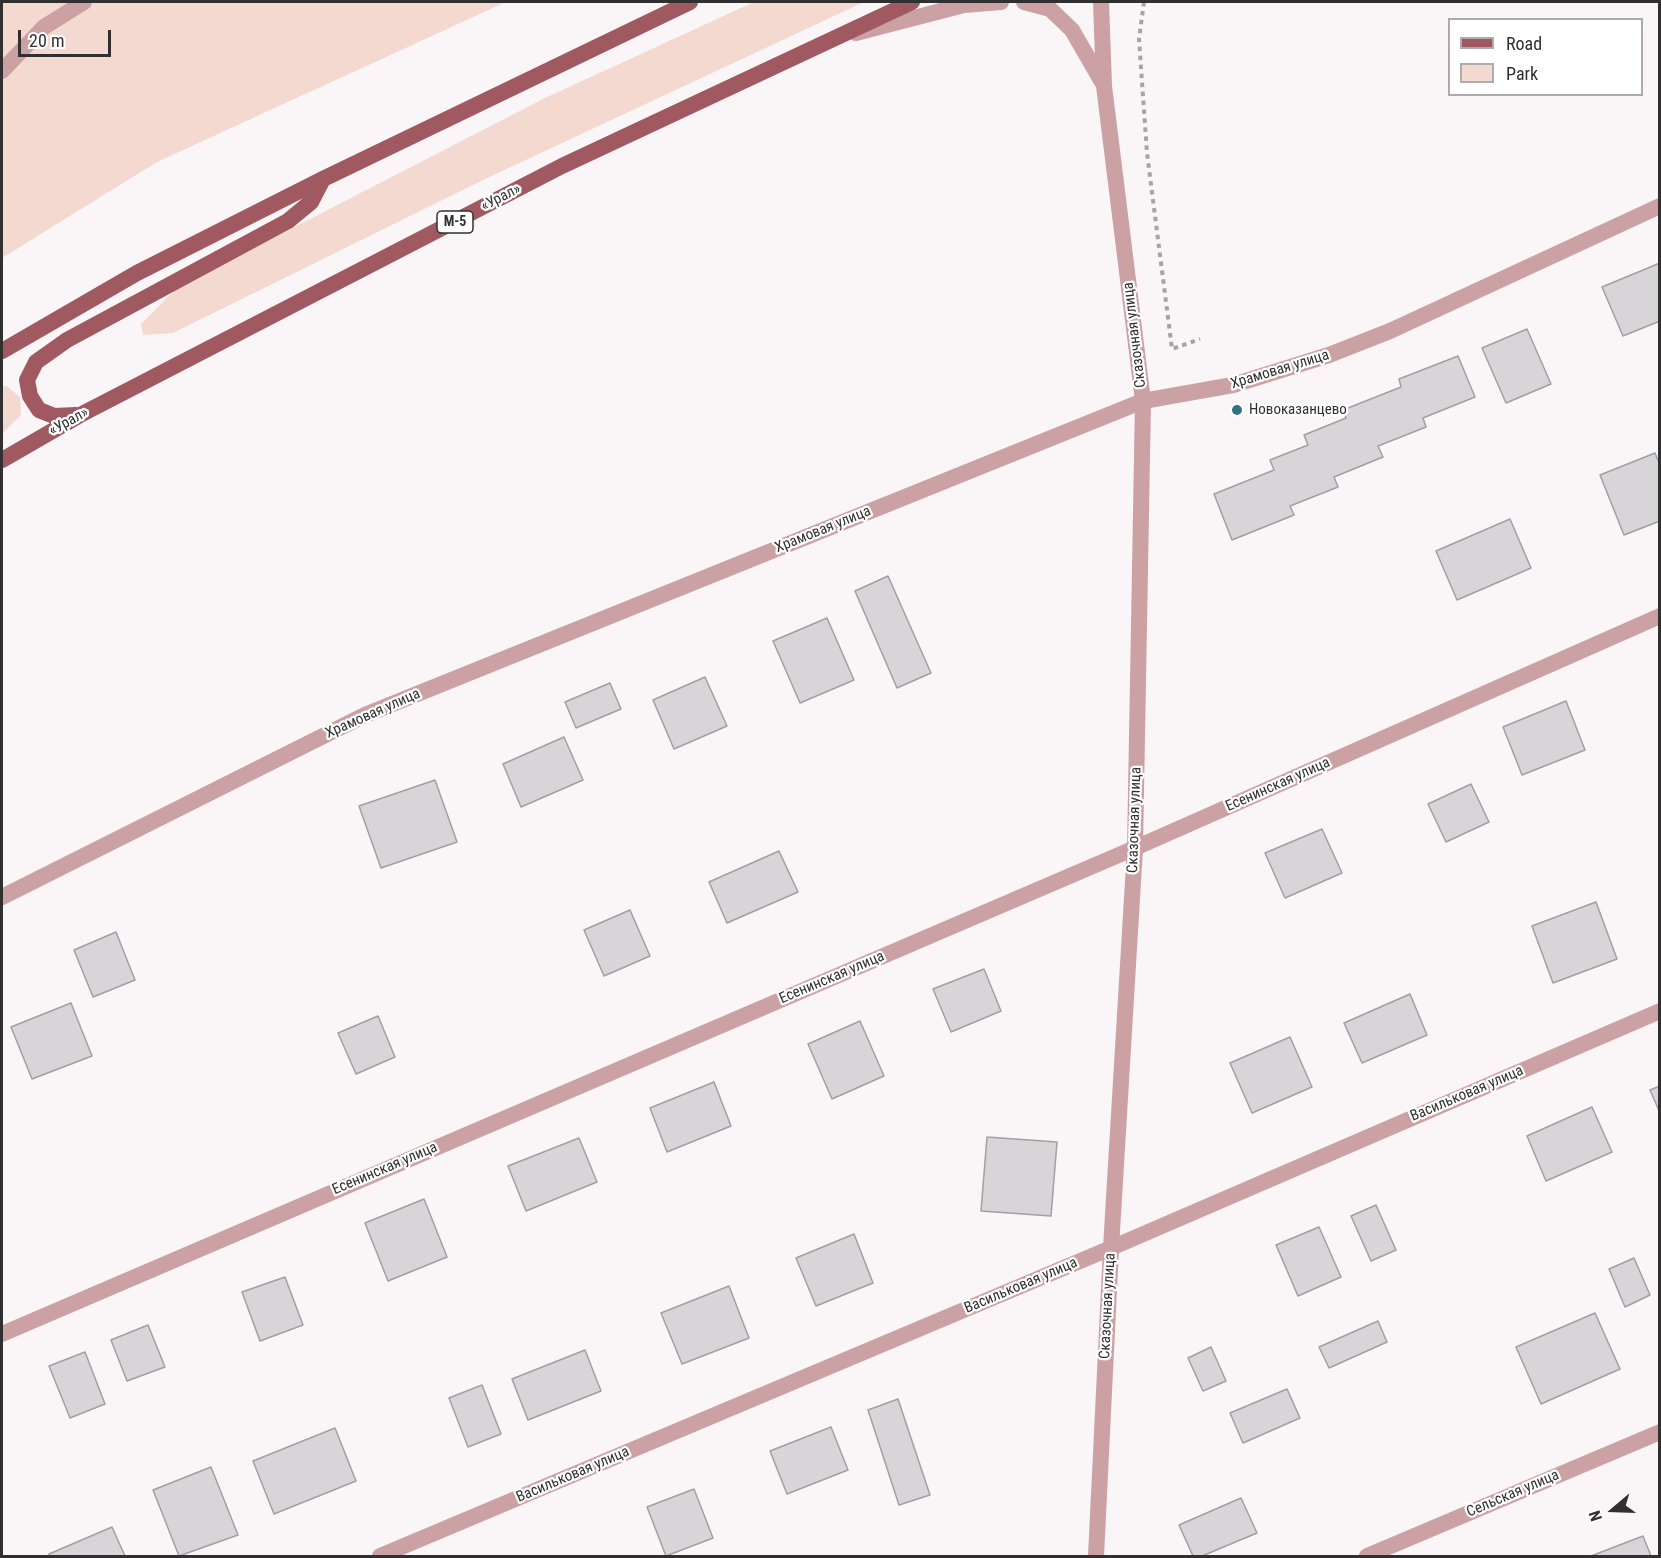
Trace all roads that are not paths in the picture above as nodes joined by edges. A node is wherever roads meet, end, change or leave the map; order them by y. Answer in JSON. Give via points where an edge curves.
{"nodes":[{"id":1,"x":84,"y":2,"type":"edge"},
{"id":2,"x":690,"y":2,"type":"edge"},
{"id":3,"x":912,"y":2,"type":"edge"},
{"id":4,"x":1001,"y":2,"type":"edge"},
{"id":5,"x":1024,"y":2,"type":"edge"},
{"id":6,"x":1101,"y":2,"type":"edge"},
{"id":7,"x":968,"y":3,"type":"edge"},
{"id":8,"x":835,"y":38,"type":"junction"},
{"id":9,"x":2,"y":70,"type":"edge"},
{"id":10,"x":1104,"y":86,"type":"junction"},
{"id":11,"x":322,"y":179,"type":"junction"},
{"id":12,"x":1659,"y":206,"type":"edge"},
{"id":13,"x":2,"y":351,"type":"edge"},
{"id":14,"x":1143,"y":401,"type":"junction"},
{"id":15,"x":80,"y":415,"type":"junction"},
{"id":16,"x":2,"y":460,"type":"edge"},
{"id":17,"x":1659,"y":616,"type":"edge"},
{"id":18,"x":1135,"y":848,"type":"junction"},
{"id":19,"x":2,"y":897,"type":"edge"},
{"id":20,"x":1659,"y":1011,"type":"edge"},
{"id":21,"x":1111,"y":1248,"type":"junction"},
{"id":22,"x":2,"y":1334,"type":"edge"},
{"id":23,"x":1659,"y":1432,"type":"edge"},
{"id":24,"x":380,"y":1557,"type":"edge"},
{"id":25,"x":1096,"y":1557,"type":"edge"},
{"id":26,"x":1367,"y":1557,"type":"edge"}],
"edges":[{"from":1,"to":9,"type":"street","via":[[44,27]]},
{"from":2,"to":11,"type":"main road"},
{"from":3,"to":8,"type":"main road","name":"«Урал»","number":"М-5"},
{"from":4,"to":7,"type":"street"},
{"from":5,"to":10,"type":"street","via":[[1050,9],[1072,30]]},
{"from":6,"to":10,"type":"street","name":"Сказочная улица"},
{"from":7,"to":8,"type":"street"},
{"from":8,"to":15,"type":"main road","name":"«Урал»","number":"М-5","via":[[562,166]]},
{"from":10,"to":14,"type":"street","name":"Сказочная улица"},
{"from":11,"to":13,"type":"main road","via":[[137,273]]},
{"from":11,"to":15,"type":"main road","via":[[311,202],[288,221],[67,340],[36,362],[27,380],[30,396],[39,410],[54,416]]},
{"from":12,"to":14,"type":"street","name":"Храмовая улица","via":[[1390,331],[1329,355],[1233,385]]},
{"from":14,"to":18,"type":"street","name":"Сказочная улица"},
{"from":14,"to":19,"type":"street","name":"Храмовая улица","via":[[365,714]]},
{"from":15,"to":16,"type":"main road","name":"«Урал»","number":"М-5"},
{"from":17,"to":18,"type":"street","name":"Есенинская улица"},
{"from":18,"to":21,"type":"street","name":"Сказочная улица"},
{"from":18,"to":22,"type":"street","name":"Есенинская улица"},
{"from":20,"to":21,"type":"street","name":"Васильковая улица"},
{"from":21,"to":24,"type":"street","name":"Васильковая улица"},
{"from":21,"to":25,"type":"street","name":"Сказочная улица"},
{"from":23,"to":26,"type":"street","name":"Сельская улица"}]}
